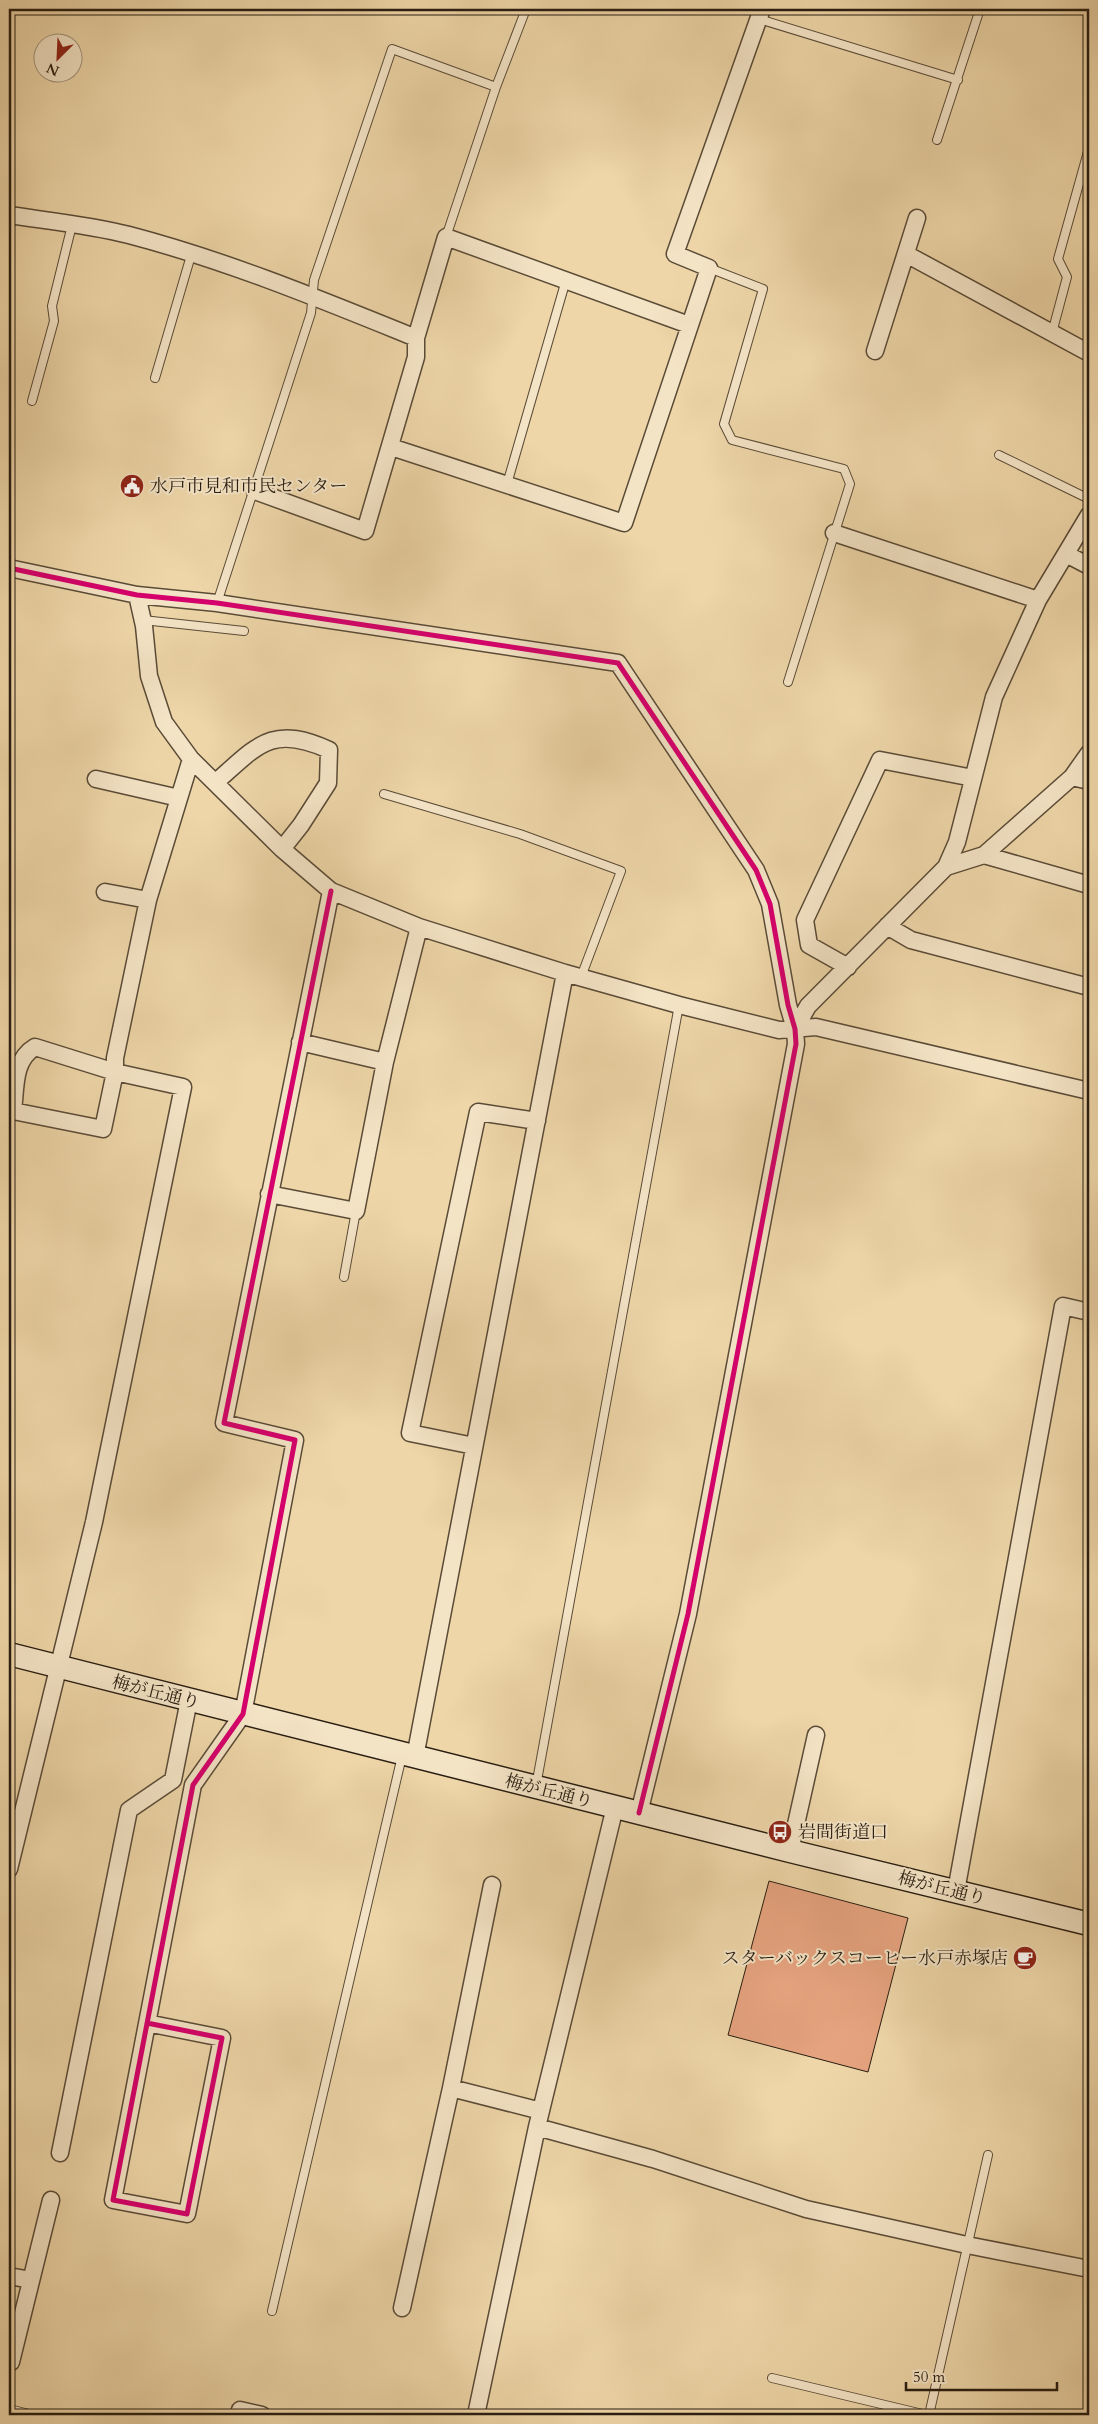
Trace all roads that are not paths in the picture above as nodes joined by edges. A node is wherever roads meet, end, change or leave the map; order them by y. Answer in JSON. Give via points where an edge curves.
{"nodes":[{"id":1,"x":526,"y":9,"type":"edge"},
{"id":2,"x":980,"y":9,"type":"edge"},
{"id":3,"x":760,"y":14,"type":"edge"},
{"id":4,"x":958,"y":80,"type":"junction"},
{"id":5,"x":496,"y":87,"type":"junction"},
{"id":6,"x":937,"y":140,"type":"dead end"},
{"id":7,"x":1089,"y":148,"type":"edge"},
{"id":8,"x":9,"y":215,"type":"edge"},
{"id":9,"x":917,"y":218,"type":"dead end"},
{"id":10,"x":72,"y":225,"type":"junction"},
{"id":11,"x":446,"y":237,"type":"junction"},
{"id":12,"x":192,"y":252,"type":"junction"},
{"id":13,"x":906,"y":254,"type":"junction"},
{"id":14,"x":709,"y":268,"type":"junction"},
{"id":15,"x":566,"y":280,"type":"junction"},
{"id":16,"x":313,"y":297,"type":"junction"},
{"id":17,"x":689,"y":325,"type":"junction"},
{"id":18,"x":1052,"y":333,"type":"junction"},
{"id":19,"x":416,"y":338,"type":"junction"},
{"id":20,"x":875,"y":351,"type":"dead end"},
{"id":21,"x":1089,"y":352,"type":"edge"},
{"id":22,"x":156,"y":378,"type":"dead end"},
{"id":23,"x":32,"y":401,"type":"dead end"},
{"id":24,"x":390,"y":447,"type":"junction"},
{"id":25,"x":999,"y":455,"type":"dead end"},
{"id":26,"x":507,"y":484,"type":"junction"},
{"id":27,"x":255,"y":491,"type":"junction"},
{"id":28,"x":1089,"y":499,"type":"edge"},
{"id":29,"x":1089,"y":515,"type":"edge"},
{"id":30,"x":834,"y":533,"type":"junction"},
{"id":31,"x":1066,"y":554,"type":"junction"},
{"id":32,"x":1089,"y":566,"type":"edge"},
{"id":33,"x":9,"y":568,"type":"edge"},
{"id":34,"x":137,"y":595,"type":"junction"},
{"id":35,"x":1038,"y":600,"type":"junction"},
{"id":36,"x":218,"y":603,"type":"junction"},
{"id":37,"x":143,"y":620,"type":"junction"},
{"id":38,"x":244,"y":631,"type":"dead end"},
{"id":39,"x":788,"y":682,"type":"dead end"},
{"id":40,"x":1089,"y":753,"type":"edge"},
{"id":41,"x":191,"y":759,"type":"junction"},
{"id":42,"x":1072,"y":777,"type":"junction"},
{"id":43,"x":973,"y":778,"type":"junction"},
{"id":44,"x":96,"y":779,"type":"dead end"},
{"id":45,"x":216,"y":782,"type":"junction"},
{"id":46,"x":1089,"y":782,"type":"edge"},
{"id":47,"x":384,"y":794,"type":"dead end"},
{"id":48,"x":179,"y":798,"type":"junction"},
{"id":49,"x":282,"y":849,"type":"junction"},
{"id":50,"x":984,"y":856,"type":"junction"},
{"id":51,"x":946,"y":867,"type":"junction"},
{"id":52,"x":1089,"y":885,"type":"edge"},
{"id":53,"x":331,"y":890,"type":"junction"},
{"id":54,"x":105,"y":892,"type":"dead end"},
{"id":55,"x":148,"y":900,"type":"junction"},
{"id":56,"x":887,"y":926,"type":"junction"},
{"id":57,"x":419,"y":927,"type":"junction"},
{"id":58,"x":848,"y":967,"type":"junction"},
{"id":59,"x":565,"y":973,"type":"junction"},
{"id":60,"x":581,"y":977,"type":"junction"},
{"id":61,"x":1089,"y":987,"type":"edge"},
{"id":62,"x":678,"y":1005,"type":"junction"},
{"id":63,"x":795,"y":1029,"type":"junction"},
{"id":64,"x":300,"y":1042,"type":"junction"},
{"id":65,"x":386,"y":1062,"type":"junction"},
{"id":66,"x":114,"y":1072,"type":"junction"},
{"id":67,"x":1089,"y":1091,"type":"edge"},
{"id":68,"x":537,"y":1121,"type":"junction"},
{"id":69,"x":270,"y":1194,"type":"junction"},
{"id":70,"x":356,"y":1211,"type":"junction"},
{"id":71,"x":344,"y":1277,"type":"dead end"},
{"id":72,"x":1089,"y":1312,"type":"edge"},
{"id":73,"x":474,"y":1446,"type":"junction"},
{"id":74,"x":9,"y":1654,"type":"edge"},
{"id":75,"x":60,"y":1667,"type":"junction"},
{"id":76,"x":189,"y":1700,"type":"junction"},
{"id":77,"x":243,"y":1714,"type":"junction"},
{"id":78,"x":816,"y":1735,"type":"dead end"},
{"id":79,"x":409,"y":1756,"type":"junction"},
{"id":80,"x":536,"y":1788,"type":"junction"},
{"id":81,"x":615,"y":1807,"type":"junction"},
{"id":82,"x":639,"y":1812,"type":"junction"},
{"id":83,"x":790,"y":1851,"type":"junction"},
{"id":84,"x":9,"y":1869,"type":"edge"},
{"id":85,"x":492,"y":1885,"type":"dead end"},
{"id":86,"x":956,"y":1891,"type":"junction"},
{"id":87,"x":1089,"y":1924,"type":"edge"},
{"id":88,"x":147,"y":2023,"type":"junction"},
{"id":89,"x":451,"y":2088,"type":"junction"},
{"id":90,"x":541,"y":2111,"type":"junction"},
{"id":91,"x":537,"y":2127,"type":"junction"},
{"id":92,"x":60,"y":2153,"type":"dead end"},
{"id":93,"x":988,"y":2155,"type":"dead end"},
{"id":94,"x":51,"y":2200,"type":"dead end"},
{"id":95,"x":967,"y":2245,"type":"junction"},
{"id":96,"x":1089,"y":2269,"type":"edge"},
{"id":97,"x":9,"y":2276,"type":"edge"},
{"id":98,"x":31,"y":2280,"type":"junction"},
{"id":99,"x":402,"y":2308,"type":"dead end"},
{"id":100,"x":272,"y":2311,"type":"dead end"},
{"id":101,"x":11,"y":2362,"type":"dead end"},
{"id":102,"x":772,"y":2378,"type":"dead end"},
{"id":103,"x":9,"y":2409,"type":"edge"},
{"id":104,"x":240,"y":2410,"type":"dead end"},
{"id":105,"x":33,"y":2415,"type":"edge"},
{"id":106,"x":262,"y":2415,"type":"edge"},
{"id":107,"x":476,"y":2415,"type":"edge"},
{"id":108,"x":928,"y":2415,"type":"edge"}],
"edges":[{"from":1,"to":5,"type":"lane"},
{"from":2,"to":4,"type":"lane"},
{"from":3,"to":4,"type":"lane"},
{"from":3,"to":14,"type":"street","via":[[675,254]]},
{"from":4,"to":6,"type":"lane"},
{"from":5,"to":11,"type":"lane"},
{"from":5,"to":16,"type":"lane","via":[[392,49],[314,280]]},
{"from":7,"to":18,"type":"lane","via":[[1058,259],[1067,278]]},
{"from":8,"to":10,"type":"street"},
{"from":9,"to":13,"type":"street"},
{"from":10,"to":12,"type":"street","via":[[127,234]]},
{"from":10,"to":23,"type":"lane","via":[[52,306],[54,321]]},
{"from":11,"to":15,"type":"street"},
{"from":11,"to":19,"type":"street"},
{"from":12,"to":16,"type":"street"},
{"from":12,"to":22,"type":"lane"},
{"from":13,"to":18,"type":"street"},
{"from":13,"to":20,"type":"street"},
{"from":14,"to":17,"type":"street"},
{"from":14,"to":30,"type":"lane","via":[[763,289],[724,424],[732,440],[844,469],[850,484]]},
{"from":15,"to":17,"type":"street"},
{"from":15,"to":26,"type":"lane"},
{"from":16,"to":19,"type":"street"},
{"from":16,"to":27,"type":"lane","via":[[311,313]]},
{"from":17,"to":26,"type":"street","via":[[624,523]]},
{"from":18,"to":21,"type":"street"},
{"from":19,"to":24,"type":"street","via":[[416,357]]},
{"from":24,"to":26,"type":"street"},
{"from":24,"to":27,"type":"street","via":[[365,531]]},
{"from":25,"to":28,"type":"lane"},
{"from":27,"to":36,"type":"lane"},
{"from":29,"to":31,"type":"street"},
{"from":30,"to":35,"type":"street"},
{"from":30,"to":39,"type":"lane"},
{"from":31,"to":32,"type":"street"},
{"from":31,"to":35,"type":"street"},
{"from":33,"to":34,"type":"street"},
{"from":34,"to":36,"type":"street"},
{"from":34,"to":37,"type":"street"},
{"from":35,"to":43,"type":"street","via":[[994,697]]},
{"from":36,"to":63,"type":"street","via":[[618,663],[756,870],[770,904]]},
{"from":37,"to":38,"type":"lane"},
{"from":37,"to":41,"type":"street","via":[[149,676],[164,722]]},
{"from":40,"to":42,"type":"street"},
{"from":41,"to":45,"type":"street"},
{"from":41,"to":48,"type":"street"},
{"from":42,"to":46,"type":"street"},
{"from":42,"to":50,"type":"street"},
{"from":43,"to":51,"type":"street","via":[[957,842]]},
{"from":43,"to":58,"type":"street","via":[[880,760],[805,920],[809,945]]},
{"from":44,"to":48,"type":"street"},
{"from":45,"to":49,"type":"street"},
{"from":45,"to":49,"type":"street","via":[[254,749],[274,739],[306,740],[329,750],[328,783],[302,825]]},
{"from":47,"to":60,"type":"lane","via":[[520,834],[621,871]]},
{"from":48,"to":55,"type":"street"},
{"from":49,"to":53,"type":"street"},
{"from":50,"to":51,"type":"street"},
{"from":50,"to":52,"type":"street"},
{"from":51,"to":56,"type":"street"},
{"from":53,"to":57,"type":"street"},
{"from":53,"to":64,"type":"street"},
{"from":54,"to":55,"type":"street"},
{"from":55,"to":66,"type":"street"},
{"from":56,"to":58,"type":"street"},
{"from":56,"to":61,"type":"street","via":[[911,940]]},
{"from":57,"to":59,"type":"street"},
{"from":57,"to":65,"type":"street"},
{"from":58,"to":63,"type":"street","via":[[808,1006]]},
{"from":59,"to":60,"type":"street"},
{"from":59,"to":68,"type":"street"},
{"from":60,"to":62,"type":"street"},
{"from":62,"to":63,"type":"street","via":[[779,1030]]},
{"from":62,"to":80,"type":"lane"},
{"from":63,"to":67,"type":"street","via":[[816,1027]]},
{"from":63,"to":82,"type":"street","via":[[796,1044],[688,1614]]},
{"from":64,"to":65,"type":"street"},
{"from":64,"to":69,"type":"street"},
{"from":65,"to":70,"type":"street"},
{"from":66,"to":66,"type":"street","via":[[35,1047],[26,1052],[19,1064],[13,1111],[103,1129]]},
{"from":66,"to":75,"type":"street","via":[[183,1087],[94,1522]]},
{"from":68,"to":73,"type":"street"},
{"from":68,"to":73,"type":"street","via":[[478,1112],[410,1433]]},
{"from":69,"to":70,"type":"street"},
{"from":69,"to":77,"type":"street","via":[[224,1423],[295,1440]]},
{"from":70,"to":71,"type":"lane"},
{"from":72,"to":86,"type":"street","via":[[1063,1306]]},
{"from":73,"to":79,"type":"street"},
{"from":74,"to":75,"type":"street","name":"梅が丘通り"},
{"from":75,"to":76,"type":"street","name":"梅が丘通り"},
{"from":75,"to":84,"type":"street"},
{"from":76,"to":77,"type":"street","name":"梅が丘通り"},
{"from":76,"to":92,"type":"street","via":[[173,1780],[129,1810]]},
{"from":77,"to":79,"type":"street","name":"梅が丘通り"},
{"from":77,"to":88,"type":"street","via":[[193,1785]]},
{"from":78,"to":83,"type":"street"},
{"from":79,"to":80,"type":"street","name":"梅が丘通り"},
{"from":79,"to":100,"type":"lane"},
{"from":80,"to":81,"type":"street","name":"梅が丘通り"},
{"from":81,"to":82,"type":"street","name":"梅が丘通り"},
{"from":81,"to":90,"type":"street"},
{"from":82,"to":83,"type":"street","name":"梅が丘通り"},
{"from":83,"to":86,"type":"street","name":"梅が丘通り"},
{"from":85,"to":89,"type":"street"},
{"from":86,"to":87,"type":"street","name":"梅が丘通り"},
{"from":88,"to":88,"type":"street","via":[[113,2200],[187,2214],[222,2038]]},
{"from":89,"to":90,"type":"street"},
{"from":89,"to":99,"type":"street"},
{"from":90,"to":91,"type":"street"},
{"from":91,"to":95,"type":"street","via":[[653,2158],[806,2209]]},
{"from":91,"to":107,"type":"street"},
{"from":93,"to":95,"type":"lane"},
{"from":94,"to":98,"type":"street"},
{"from":95,"to":96,"type":"street"},
{"from":95,"to":108,"type":"lane"},
{"from":97,"to":98,"type":"street"},
{"from":98,"to":101,"type":"street"},
{"from":102,"to":108,"type":"lane"},
{"from":103,"to":105,"type":"lane"},
{"from":104,"to":106,"type":"street"}]}
